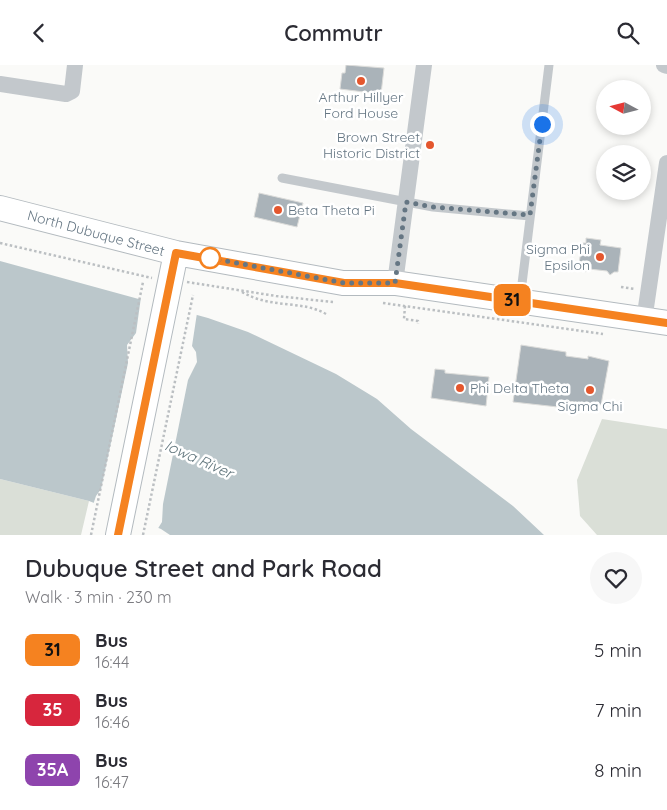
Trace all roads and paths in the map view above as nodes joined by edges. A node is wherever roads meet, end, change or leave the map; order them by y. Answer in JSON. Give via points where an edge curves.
{"nodes":[{"id":1,"x":75,"y":65,"type":"edge"},
{"id":2,"x":424,"y":65,"type":"edge"},
{"id":3,"x":549,"y":65,"type":"edge"},
{"id":4,"x":0,"y":84,"type":"edge"},
{"id":5,"x":667,"y":163,"type":"edge"},
{"id":6,"x":282,"y":179,"type":"dead end"},
{"id":7,"x":406,"y":202,"type":"junction"},
{"id":8,"x":0,"y":208,"type":"edge"},
{"id":9,"x":530,"y":215,"type":"junction"},
{"id":10,"x":661,"y":238,"type":"edge"},
{"id":11,"x":0,"y":243,"type":"edge"},
{"id":12,"x":176,"y":253,"type":"junction"},
{"id":13,"x":143,"y":276,"type":"dead end"},
{"id":14,"x":143,"y":282,"type":"dead end"},
{"id":15,"x":395,"y":283,"type":"junction"},
{"id":16,"x":199,"y":284,"type":"dead end"},
{"id":17,"x":621,"y":287,"type":"dead end"},
{"id":18,"x":638,"y":289,"type":"dead end"},
{"id":19,"x":239,"y":291,"type":"junction"},
{"id":20,"x":193,"y":295,"type":"dead end"},
{"id":21,"x":520,"y":301,"type":"junction"},
{"id":22,"x":341,"y":302,"type":"dead end"},
{"id":23,"x":380,"y":303,"type":"dead end"},
{"id":24,"x":406,"y":306,"type":"junction"},
{"id":25,"x":326,"y":314,"type":"dead end"},
{"id":26,"x":656,"y":322,"type":"edge"},
{"id":27,"x":418,"y":324,"type":"dead end"},
{"id":28,"x":604,"y":334,"type":"dead end"},
{"id":29,"x":91,"y":535,"type":"edge"},
{"id":30,"x":118,"y":535,"type":"edge"},
{"id":31,"x":143,"y":535,"type":"edge"}],
"edges":[{"from":1,"to":4,"type":"street","via":[[72,91],[66,94]]},
{"from":2,"to":7,"type":"street"},
{"from":3,"to":9,"type":"lane"},
{"from":5,"to":10,"type":"street"},
{"from":6,"to":7,"type":"lane"},
{"from":7,"to":9,"type":"lane"},
{"from":7,"to":15,"type":"street"},
{"from":8,"to":12,"type":"main road","name":"North Dubuque Street"},
{"from":9,"to":21,"type":"lane"},
{"from":10,"to":26,"type":"street"},
{"from":11,"to":13,"type":"path"},
{"from":12,"to":15,"type":"main road","name":"North Dubuque Street","via":[[344,283]]},
{"from":12,"to":30,"type":"main road"},
{"from":14,"to":29,"type":"path"},
{"from":15,"to":21,"type":"main road","name":"North Dubuque Street"},
{"from":16,"to":19,"type":"path"},
{"from":17,"to":18,"type":"path"},
{"from":19,"to":22,"type":"path"},
{"from":19,"to":25,"type":"path","via":[[262,302],[317,309]]},
{"from":20,"to":31,"type":"path"},
{"from":21,"to":26,"type":"main road","name":"North Dubuque Street"},
{"from":23,"to":24,"type":"path"},
{"from":24,"to":27,"type":"path","via":[[404,319],[418,321]]},
{"from":24,"to":28,"type":"path"}]}
